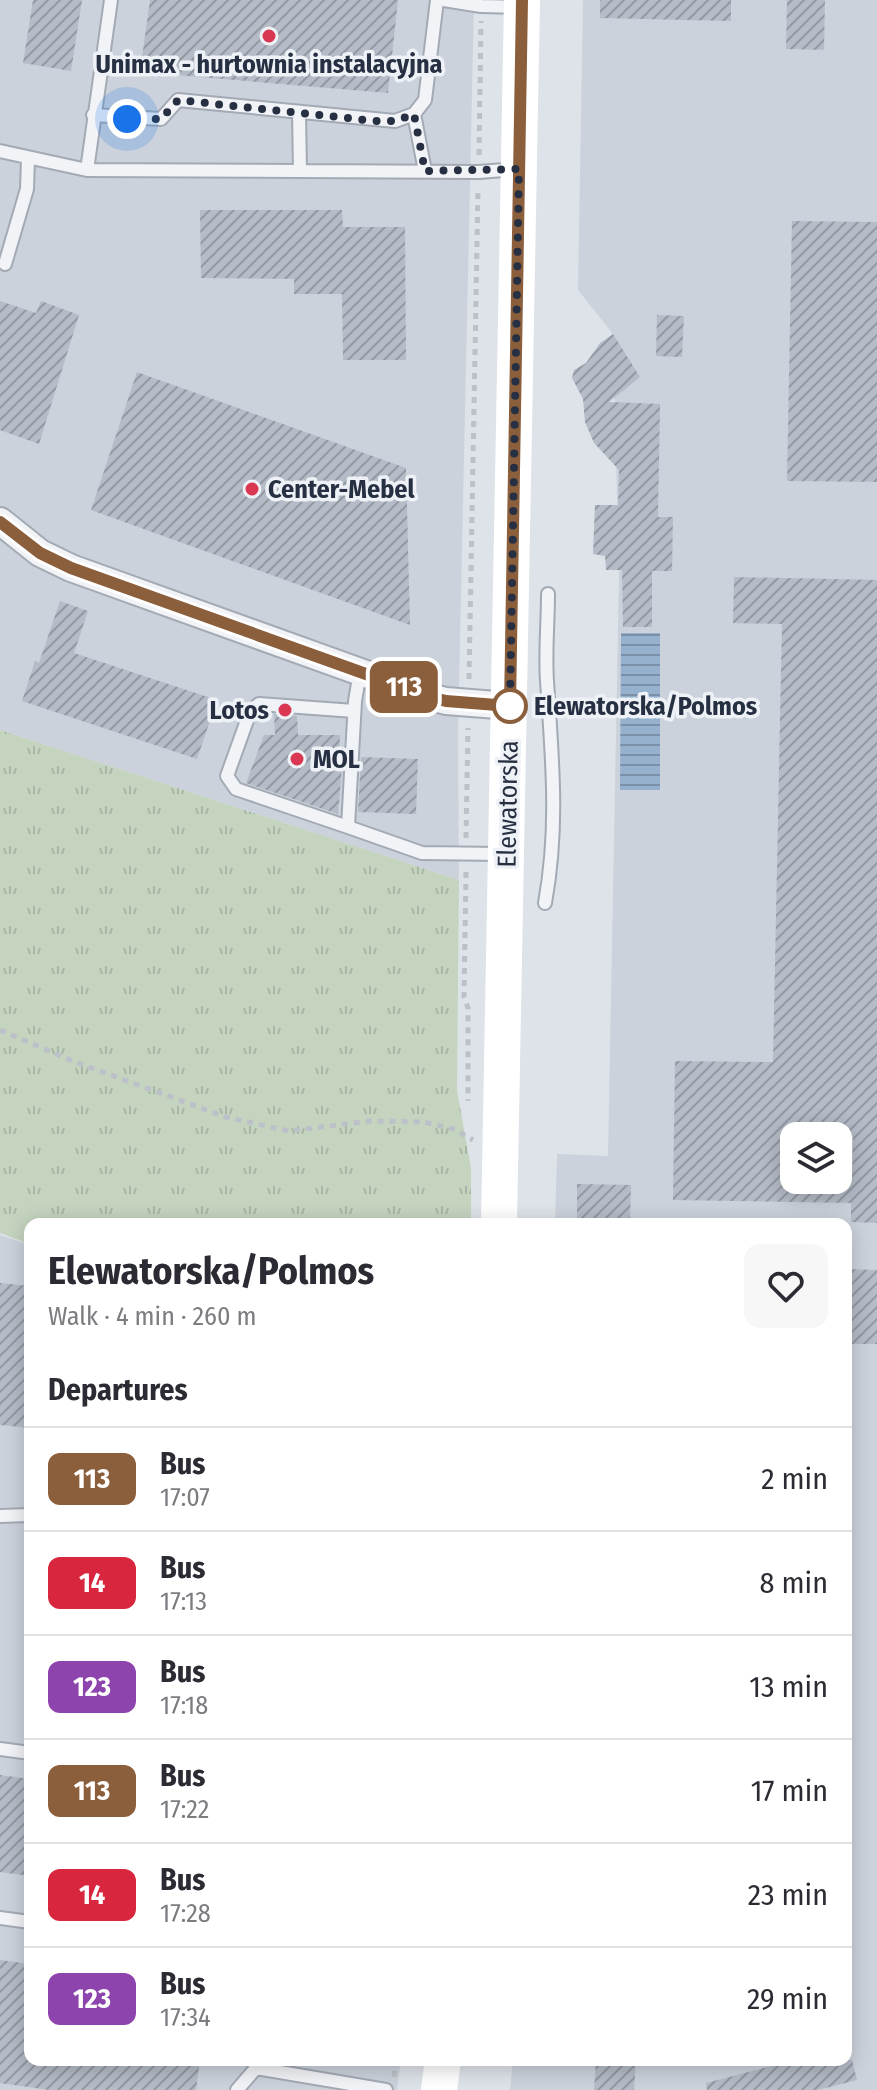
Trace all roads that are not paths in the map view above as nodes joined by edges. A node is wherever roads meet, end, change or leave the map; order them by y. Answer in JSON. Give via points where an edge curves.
{"nodes":[{"id":1,"x":111,"y":0,"type":"edge"},
{"id":2,"x":437,"y":0,"type":"edge"},
{"id":3,"x":444,"y":0,"type":"edge"},
{"id":4,"x":522,"y":4,"type":"edge"},
{"id":5,"x":299,"y":113,"type":"junction"},
{"id":6,"x":414,"y":114,"type":"junction"},
{"id":7,"x":93,"y":115,"type":"junction"},
{"id":8,"x":0,"y":151,"type":"edge"},
{"id":9,"x":28,"y":158,"type":"junction"},
{"id":10,"x":519,"y":169,"type":"junction"},
{"id":11,"x":87,"y":170,"type":"junction"},
{"id":12,"x":300,"y":171,"type":"junction"},
{"id":13,"x":425,"y":171,"type":"junction"},
{"id":14,"x":5,"y":264,"type":"dead end"},
{"id":15,"x":0,"y":521,"type":"edge"},
{"id":16,"x":548,"y":594,"type":"dead end"},
{"id":17,"x":360,"y":672,"type":"junction"},
{"id":18,"x":510,"y":706,"type":"junction"},
{"id":19,"x":354,"y":711,"type":"junction"},
{"id":20,"x":348,"y":827,"type":"junction"},
{"id":21,"x":507,"y":854,"type":"junction"},
{"id":22,"x":545,"y":903,"type":"dead end"},
{"id":23,"x":499,"y":1218,"type":"edge"},
{"id":24,"x":24,"y":1515,"type":"edge"},
{"id":25,"x":0,"y":1516,"type":"edge"},
{"id":26,"x":0,"y":1749,"type":"edge"},
{"id":27,"x":24,"y":1752,"type":"edge"},
{"id":28,"x":0,"y":1918,"type":"edge"},
{"id":29,"x":24,"y":1921,"type":"edge"},
{"id":30,"x":253,"y":2066,"type":"edge"},
{"id":31,"x":264,"y":2066,"type":"edge"},
{"id":32,"x":442,"y":2066,"type":"edge"},
{"id":33,"x":237,"y":2090,"type":"edge"},
{"id":34,"x":386,"y":2090,"type":"edge"},
{"id":35,"x":439,"y":2090,"type":"edge"}],
"edges":[{"from":1,"to":7,"type":"lane"},
{"from":2,"to":6,"type":"lane","via":[[425,100]]},
{"from":3,"to":4,"type":"lane","via":[[481,6]]},
{"from":4,"to":10,"type":"street","name":"Elewatorska"},
{"from":5,"to":6,"type":"lane","via":[[395,121]]},
{"from":5,"to":7,"type":"lane","via":[[178,100],[161,119]]},
{"from":5,"to":12,"type":"lane"},
{"from":6,"to":13,"type":"lane"},
{"from":7,"to":11,"type":"lane"},
{"from":8,"to":9,"type":"lane"},
{"from":9,"to":11,"type":"lane"},
{"from":9,"to":14,"type":"lane","via":[[27,189]]},
{"from":10,"to":13,"type":"lane"},
{"from":10,"to":18,"type":"street","name":"Elewatorska"},
{"from":11,"to":12,"type":"lane"},
{"from":12,"to":13,"type":"lane"},
{"from":15,"to":17,"type":"street","via":[[40,553],[71,568]]},
{"from":16,"to":22,"type":"lane","via":[[555,812]]},
{"from":17,"to":18,"type":"street","via":[[430,697]]},
{"from":17,"to":19,"type":"lane"},
{"from":18,"to":21,"type":"street","name":"Elewatorska"},
{"from":19,"to":20,"type":"lane"},
{"from":19,"to":20,"type":"lane","via":[[259,704],[250,712],[227,776],[236,789]]},
{"from":20,"to":21,"type":"lane","via":[[422,853]]},
{"from":21,"to":23,"type":"street","name":"Elewatorska"},
{"from":24,"to":25,"type":"lane"},
{"from":26,"to":27,"type":"lane"},
{"from":28,"to":29,"type":"lane"},
{"from":30,"to":33,"type":"lane"},
{"from":31,"to":34,"type":"lane"},
{"from":32,"to":35,"type":"street"}]}
